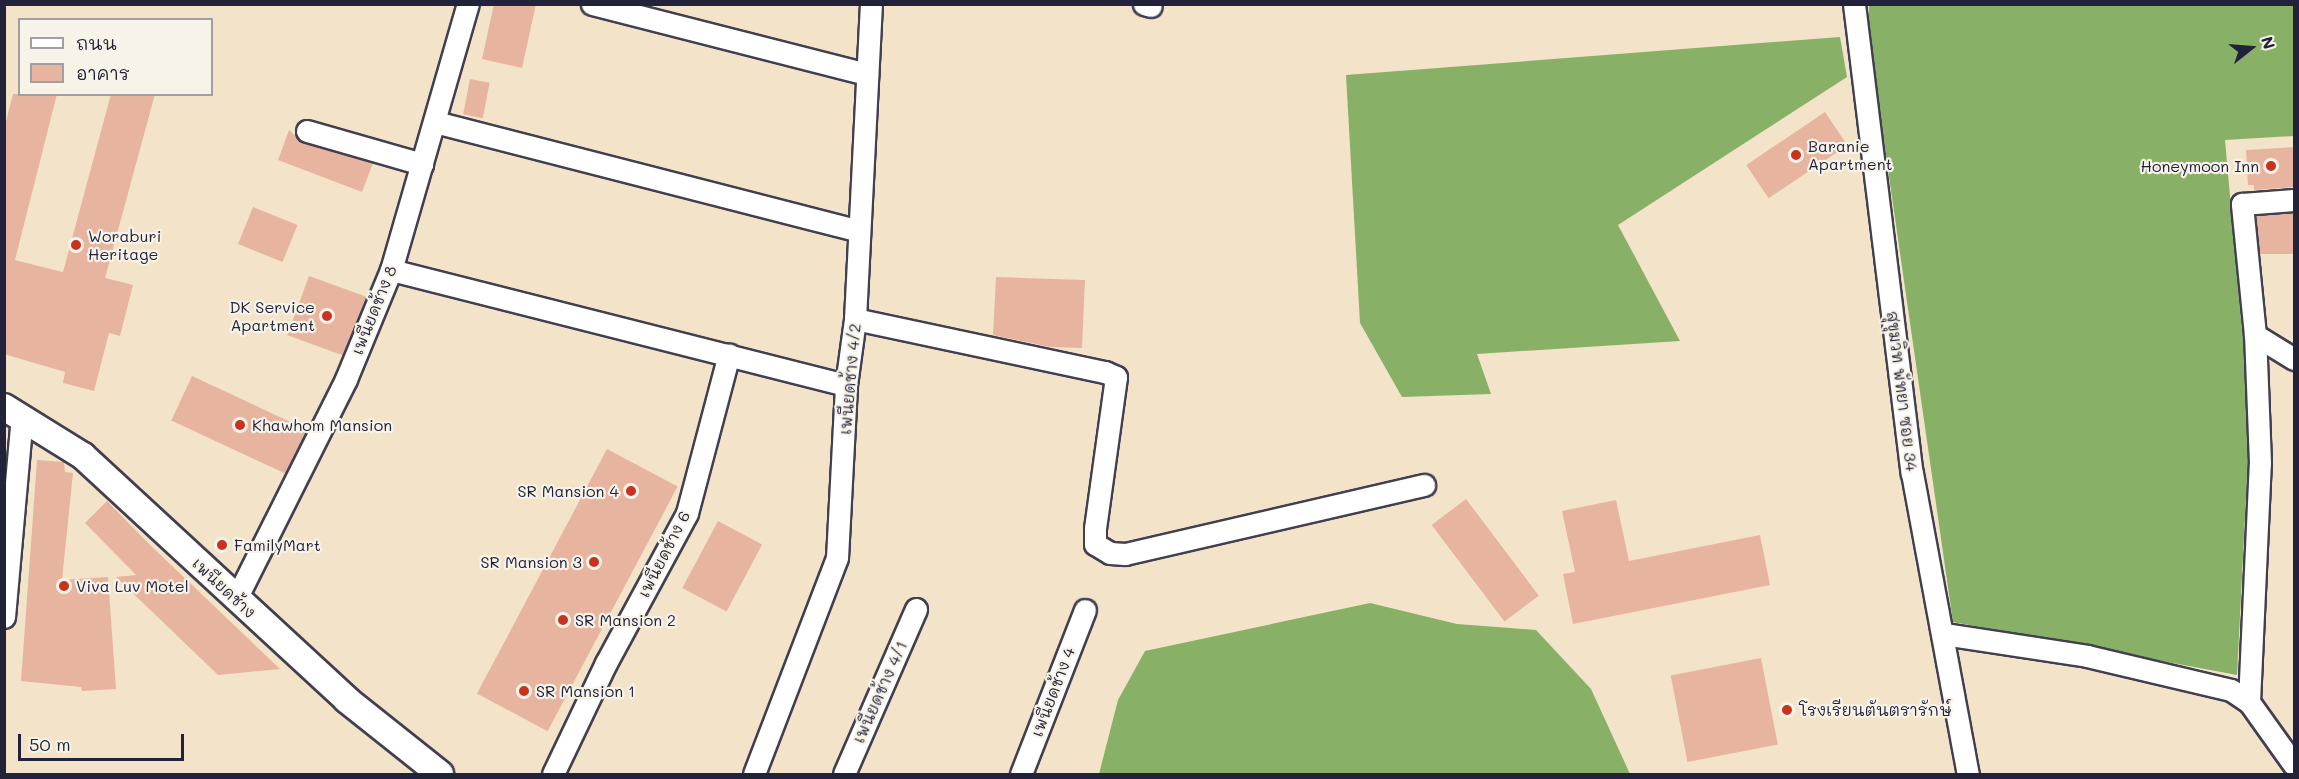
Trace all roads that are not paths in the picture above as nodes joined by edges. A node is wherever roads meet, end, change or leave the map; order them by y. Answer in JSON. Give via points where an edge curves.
{"nodes":[{"id":1,"x":468,"y":4,"type":"edge"},
{"id":2,"x":592,"y":4,"type":"edge"},
{"id":3,"x":871,"y":4,"type":"edge"},
{"id":4,"x":1854,"y":4,"type":"edge"},
{"id":5,"x":867,"y":74,"type":"junction"},
{"id":6,"x":435,"y":122,"type":"junction"},
{"id":7,"x":307,"y":131,"type":"dead end"},
{"id":8,"x":422,"y":164,"type":"junction"},
{"id":9,"x":2295,"y":200,"type":"edge"},
{"id":10,"x":857,"y":230,"type":"junction"},
{"id":11,"x":391,"y":270,"type":"junction"},
{"id":12,"x":855,"y":319,"type":"junction"},
{"id":13,"x":2255,"y":335,"type":"junction"},
{"id":14,"x":729,"y":354,"type":"junction"},
{"id":15,"x":2295,"y":359,"type":"edge"},
{"id":16,"x":846,"y":385,"type":"junction"},
{"id":17,"x":13,"y":412,"type":"edge"},
{"id":18,"x":1424,"y":485,"type":"dead end"},
{"id":19,"x":236,"y":599,"type":"junction"},
{"id":20,"x":916,"y":609,"type":"dead end"},
{"id":21,"x":1085,"y":610,"type":"dead end"},
{"id":22,"x":4,"y":617,"type":"edge"},
{"id":23,"x":1944,"y":634,"type":"junction"},
{"id":24,"x":2249,"y":702,"type":"junction"},
{"id":25,"x":2295,"y":765,"type":"edge"},
{"id":26,"x":440,"y":774,"type":"edge"},
{"id":27,"x":553,"y":774,"type":"edge"},
{"id":28,"x":754,"y":774,"type":"edge"},
{"id":29,"x":844,"y":774,"type":"edge"},
{"id":30,"x":1021,"y":774,"type":"edge"},
{"id":31,"x":1968,"y":774,"type":"edge"}],
"edges":[{"from":1,"to":6,"type":"street","name":"เพนียดช้าง 8"},
{"from":2,"to":5,"type":"street"},
{"from":3,"to":5,"type":"street","name":"เพนียดช้าง 4/2"},
{"from":4,"to":23,"type":"street","name":"สุขุมวิท พัทยา ซอย 34","via":[[1912,473]]},
{"from":5,"to":10,"type":"street","name":"เพนียดช้าง 4/2"},
{"from":6,"to":8,"type":"street","name":"เพนียดช้าง 8"},
{"from":6,"to":10,"type":"street"},
{"from":7,"to":8,"type":"street"},
{"from":8,"to":11,"type":"street","name":"เพนียดช้าง 8"},
{"from":9,"to":13,"type":"street","via":[[2242,204]]},
{"from":10,"to":12,"type":"street","name":"เพนียดช้าง 4/2"},
{"from":11,"to":14,"type":"street"},
{"from":11,"to":19,"type":"street","name":"เพนียดช้าง 8","via":[[346,379]]},
{"from":12,"to":16,"type":"street","name":"เพนียดช้าง 4/2"},
{"from":12,"to":18,"type":"street","via":[[1116,377],[1095,528],[1095,544],[1110,553],[1125,554]]},
{"from":13,"to":15,"type":"street"},
{"from":13,"to":24,"type":"street","via":[[2260,463]]},
{"from":14,"to":16,"type":"street"},
{"from":14,"to":27,"type":"street","name":"เพนียดช้าง 6","via":[[687,513],[606,663]]},
{"from":16,"to":28,"type":"street","name":"เพนียดช้าง 4/2","via":[[837,558]]},
{"from":17,"to":19,"type":"street","name":"เพนียดช้าง","via":[[83,456]]},
{"from":17,"to":22,"type":"street"},
{"from":19,"to":26,"type":"street","name":"เพนียดช้าง","via":[[347,700]]},
{"from":20,"to":29,"type":"street","name":"เพนียดช้าง 4/1"},
{"from":21,"to":30,"type":"street","name":"เพนียดช้าง 4"},
{"from":23,"to":24,"type":"street","via":[[2087,656],[2231,690]]},
{"from":23,"to":31,"type":"street","name":"สุขุมวิท พัทยา ซอย 34"},
{"from":24,"to":25,"type":"street"}]}
